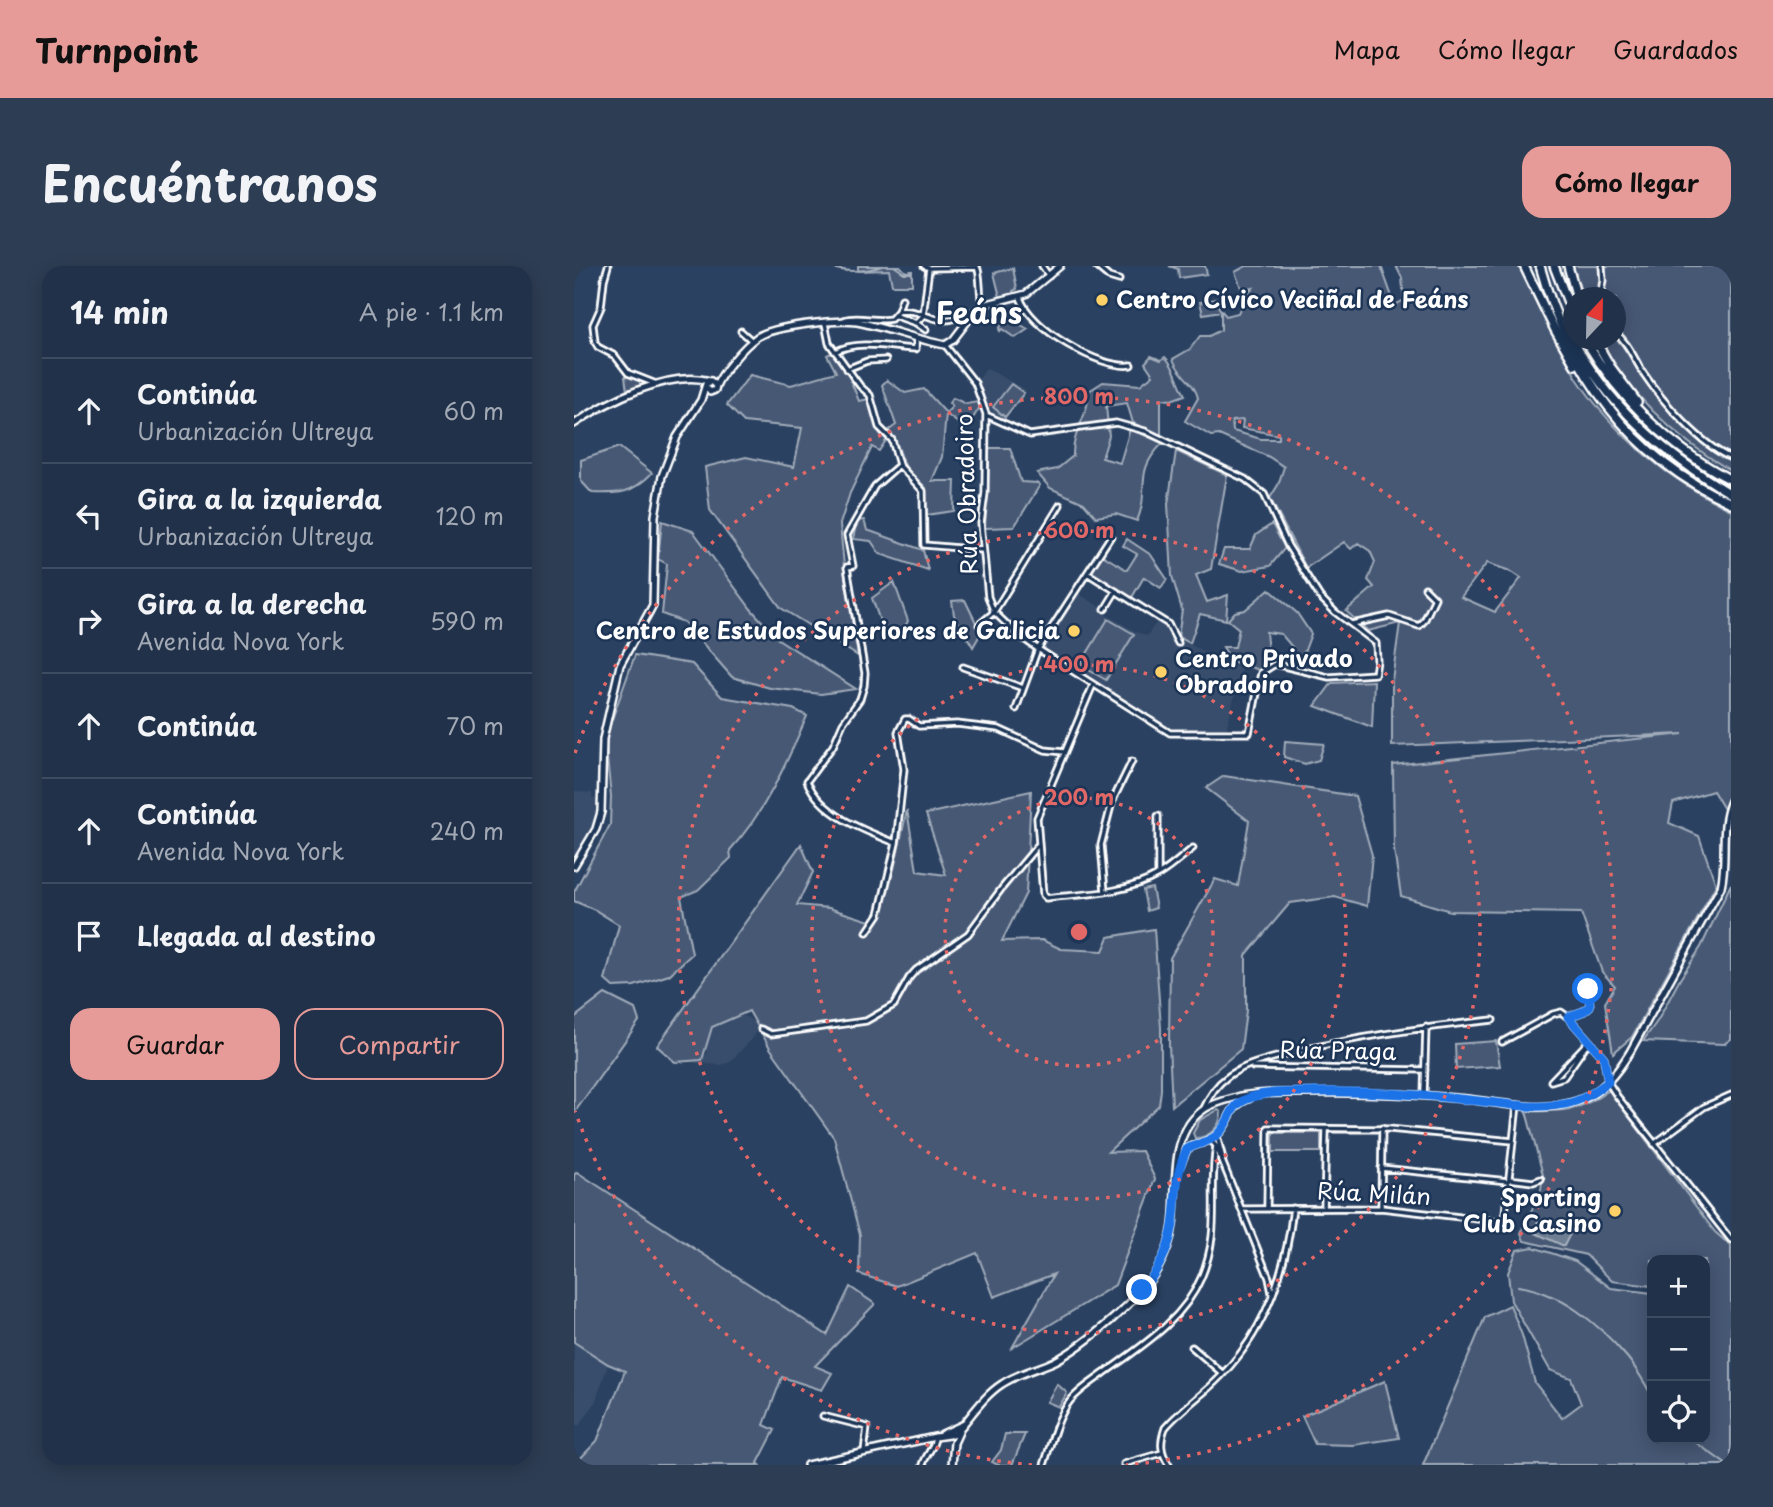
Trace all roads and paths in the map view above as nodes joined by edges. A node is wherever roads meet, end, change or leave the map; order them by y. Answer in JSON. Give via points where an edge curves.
{"nodes":[{"id":1,"x":608,"y":266,"type":"edge"},
{"id":2,"x":1042,"y":266,"type":"edge"},
{"id":3,"x":1060,"y":266,"type":"edge"},
{"id":4,"x":1096,"y":266,"type":"edge"},
{"id":5,"x":1524,"y":266,"type":"edge"},
{"id":6,"x":1540,"y":266,"type":"edge"},
{"id":7,"x":1554,"y":266,"type":"edge"},
{"id":8,"x":1568,"y":266,"type":"edge"},
{"id":9,"x":1602,"y":266,"type":"edge"},
{"id":10,"x":927,"y":267,"type":"edge"},
{"id":11,"x":974,"y":267,"type":"edge"},
{"id":12,"x":1049,"y":276,"type":"junction"},
{"id":13,"x":1119,"y":280,"type":"dead end"},
{"id":14,"x":1546,"y":287,"type":"junction"},
{"id":15,"x":1574,"y":287,"type":"edge"},
{"id":16,"x":1602,"y":287,"type":"edge"},
{"id":17,"x":1563,"y":291,"type":"edge"},
{"id":18,"x":1020,"y":297,"type":"junction"},
{"id":19,"x":902,"y":299,"type":"dead end"},
{"id":20,"x":983,"y":305,"type":"junction"},
{"id":21,"x":897,"y":314,"type":"junction"},
{"id":22,"x":972,"y":314,"type":"junction"},
{"id":23,"x":923,"y":316,"type":"junction"},
{"id":24,"x":842,"y":321,"type":"junction"},
{"id":25,"x":824,"y":322,"type":"junction"},
{"id":26,"x":916,"y":323,"type":"junction"},
{"id":27,"x":926,"y":330,"type":"dead end"},
{"id":28,"x":741,"y":331,"type":"dead end"},
{"id":29,"x":915,"y":337,"type":"junction"},
{"id":30,"x":751,"y":341,"type":"junction"},
{"id":31,"x":945,"y":345,"type":"junction"},
{"id":32,"x":1626,"y":345,"type":"edge"},
{"id":33,"x":1592,"y":350,"type":"edge"},
{"id":34,"x":1601,"y":350,"type":"edge"},
{"id":35,"x":835,"y":352,"type":"junction"},
{"id":36,"x":886,"y":360,"type":"dead end"},
{"id":37,"x":1131,"y":365,"type":"dead end"},
{"id":38,"x":847,"y":369,"type":"junction"},
{"id":39,"x":658,"y":384,"type":"junction"},
{"id":40,"x":710,"y":385,"type":"junction"},
{"id":41,"x":1599,"y":397,"type":"junction"},
{"id":42,"x":986,"y":415,"type":"junction"},
{"id":43,"x":574,"y":424,"type":"edge"},
{"id":44,"x":1670,"y":440,"type":"junction"},
{"id":45,"x":1731,"y":458,"type":"edge"},
{"id":46,"x":899,"y":465,"type":"junction"},
{"id":47,"x":1731,"y":480,"type":"edge"},
{"id":48,"x":1731,"y":494,"type":"edge"},
{"id":49,"x":1731,"y":503,"type":"edge"},
{"id":50,"x":1060,"y":505,"type":"dead end"},
{"id":51,"x":1111,"y":536,"type":"dead end"},
{"id":52,"x":983,"y":550,"type":"junction"},
{"id":53,"x":1087,"y":573,"type":"junction"},
{"id":54,"x":1425,"y":588,"type":"dead end"},
{"id":55,"x":1116,"y":591,"type":"junction"},
{"id":56,"x":1105,"y":609,"type":"dead end"},
{"id":57,"x":994,"y":612,"type":"junction"},
{"id":58,"x":1351,"y":624,"type":"junction"},
{"id":59,"x":979,"y":625,"type":"dead end"},
{"id":60,"x":1178,"y":643,"type":"dead end"},
{"id":61,"x":1038,"y":649,"type":"junction"},
{"id":62,"x":963,"y":667,"type":"dead end"},
{"id":63,"x":1093,"y":685,"type":"junction"},
{"id":64,"x":1024,"y":689,"type":"junction"},
{"id":65,"x":1016,"y":709,"type":"dead end"},
{"id":66,"x":1064,"y":752,"type":"junction"},
{"id":67,"x":1132,"y":761,"type":"dead end"},
{"id":68,"x":1731,"y":802,"type":"edge"},
{"id":69,"x":1158,"y":816,"type":"dead end"},
{"id":70,"x":896,"y":843,"type":"junction"},
{"id":71,"x":1038,"y":845,"type":"junction"},
{"id":72,"x":1193,"y":848,"type":"dead end"},
{"id":73,"x":574,"y":866,"type":"edge"},
{"id":74,"x":1158,"y":875,"type":"junction"},
{"id":75,"x":1105,"y":892,"type":"junction"},
{"id":76,"x":867,"y":932,"type":"dead end"},
{"id":77,"x":1588,"y":989,"type":"dead end"},
{"id":78,"x":1568,"y":1017,"type":"junction"},
{"id":79,"x":1493,"y":1020,"type":"dead end"},
{"id":80,"x":1426,"y":1027,"type":"junction"},
{"id":81,"x":761,"y":1028,"type":"dead end"},
{"id":82,"x":1589,"y":1041,"type":"junction"},
{"id":83,"x":1502,"y":1042,"type":"dead end"},
{"id":84,"x":1251,"y":1066,"type":"junction"},
{"id":85,"x":1425,"y":1070,"type":"junction"},
{"id":86,"x":1608,"y":1082,"type":"junction"},
{"id":87,"x":1211,"y":1094,"type":"junction"},
{"id":88,"x":1263,"y":1094,"type":"junction"},
{"id":89,"x":1424,"y":1094,"type":"junction"},
{"id":90,"x":1731,"y":1095,"type":"edge"},
{"id":91,"x":1216,"y":1104,"type":"junction"},
{"id":92,"x":1517,"y":1105,"type":"junction"},
{"id":93,"x":1202,"y":1111,"type":"junction"},
{"id":94,"x":1228,"y":1115,"type":"junction"},
{"id":95,"x":1188,"y":1128,"type":"junction"},
{"id":96,"x":1382,"y":1128,"type":"junction"},
{"id":97,"x":1326,"y":1129,"type":"junction"},
{"id":98,"x":1217,"y":1135,"type":"junction"},
{"id":99,"x":1211,"y":1140,"type":"junction"},
{"id":100,"x":1513,"y":1140,"type":"junction"},
{"id":101,"x":1196,"y":1144,"type":"junction"},
{"id":102,"x":1654,"y":1144,"type":"junction"},
{"id":103,"x":1216,"y":1146,"type":"junction"},
{"id":104,"x":1221,"y":1158,"type":"junction"},
{"id":105,"x":1381,"y":1168,"type":"junction"},
{"id":106,"x":1225,"y":1171,"type":"junction"},
{"id":107,"x":1176,"y":1177,"type":"junction"},
{"id":108,"x":1541,"y":1179,"type":"dead end"},
{"id":109,"x":1215,"y":1180,"type":"junction"},
{"id":110,"x":1509,"y":1180,"type":"junction"},
{"id":111,"x":1293,"y":1208,"type":"junction"},
{"id":112,"x":1324,"y":1208,"type":"junction"},
{"id":113,"x":1381,"y":1208,"type":"junction"},
{"id":114,"x":1241,"y":1209,"type":"junction"},
{"id":115,"x":1267,"y":1209,"type":"junction"},
{"id":116,"x":1731,"y":1240,"type":"edge"},
{"id":117,"x":1281,"y":1273,"type":"junction"},
{"id":118,"x":1269,"y":1278,"type":"junction"},
{"id":119,"x":1273,"y":1295,"type":"junction"},
{"id":120,"x":1192,"y":1347,"type":"dead end"},
{"id":121,"x":1223,"y":1374,"type":"junction"},
{"id":122,"x":823,"y":1416,"type":"dead end"},
{"id":123,"x":965,"y":1424,"type":"junction"},
{"id":124,"x":948,"y":1431,"type":"junction"},
{"id":125,"x":956,"y":1435,"type":"junction"},
{"id":126,"x":935,"y":1437,"type":"junction"},
{"id":127,"x":953,"y":1447,"type":"junction"},
{"id":128,"x":864,"y":1452,"type":"junction"},
{"id":129,"x":1162,"y":1453,"type":"junction"},
{"id":130,"x":1124,"y":1464,"type":"edge"},
{"id":131,"x":807,"y":1465,"type":"edge"},
{"id":132,"x":923,"y":1465,"type":"edge"},
{"id":133,"x":952,"y":1465,"type":"edge"},
{"id":134,"x":1044,"y":1465,"type":"edge"},
{"id":135,"x":1168,"y":1465,"type":"edge"}],
"edges":[{"from":1,"to":39,"type":"street","via":[[593,325],[595,342],[628,373]]},
{"from":2,"to":12,"type":"street"},
{"from":3,"to":12,"type":"street"},
{"from":4,"to":13,"type":"street"},
{"from":5,"to":41,"type":"highway","via":[[1568,354]]},
{"from":6,"to":14,"type":"highway"},
{"from":7,"to":17,"type":"highway"},
{"from":8,"to":15,"type":"highway"},
{"from":9,"to":16,"type":"street"},
{"from":10,"to":11,"type":"street"},
{"from":10,"to":23,"type":"street"},
{"from":11,"to":20,"type":"street","via":[[981,273]]},
{"from":12,"to":18,"type":"street"},
{"from":14,"to":41,"type":"highway","via":[[1577,361]]},
{"from":14,"to":48,"type":"highway","via":[[1582,357],[1624,412],[1650,438]]},
{"from":18,"to":20,"type":"street"},
{"from":18,"to":37,"type":"street","via":[[1026,310],[1054,337],[1119,367]]},
{"from":19,"to":21,"type":"street"},
{"from":20,"to":22,"type":"street"},
{"from":21,"to":23,"type":"street","via":[[905,310]]},
{"from":21,"to":24,"type":"street","via":[[880,321]]},
{"from":21,"to":26,"type":"street"},
{"from":22,"to":23,"type":"street","via":[[951,321]]},
{"from":22,"to":31,"type":"street"},
{"from":23,"to":26,"type":"street"},
{"from":24,"to":25,"type":"street"},
{"from":24,"to":29,"type":"street"},
{"from":25,"to":30,"type":"street","via":[[762,334]]},
{"from":25,"to":35,"type":"street"},
{"from":26,"to":27,"type":"street"},
{"from":28,"to":30,"type":"street"},
{"from":29,"to":31,"type":"street"},
{"from":29,"to":35,"type":"street","via":[[913,350],[848,346]]},
{"from":30,"to":40,"type":"street"},
{"from":31,"to":42,"type":"street","name":"Rúa Obradoiro","via":[[975,383]]},
{"from":32,"to":45,"type":"street","via":[[1648,380],[1682,419],[1711,447]]},
{"from":33,"to":44,"type":"highway","via":[[1621,391]]},
{"from":34,"to":44,"type":"highway","via":[[1620,381]]},
{"from":35,"to":38,"type":"street"},
{"from":36,"to":38,"type":"street"},
{"from":38,"to":46,"type":"street","via":[[870,395],[879,427],[892,440]]},
{"from":39,"to":40,"type":"street","via":[[693,380]]},
{"from":39,"to":43,"type":"street","via":[[627,394]]},
{"from":40,"to":73,"type":"street","via":[[677,437],[662,477],[655,516],[653,605],[620,666],[603,739],[601,812]]},
{"from":41,"to":49,"type":"highway","via":[[1640,442],[1684,476]]},
{"from":42,"to":52,"type":"street","name":"Rúa Obradoiro"},
{"from":42,"to":58,"type":"street","via":[[1030,435],[1116,423],[1145,431],[1245,479],[1264,494],[1288,546],[1320,597]]},
{"from":44,"to":47,"type":"highway"},
{"from":46,"to":52,"type":"street","via":[[923,491],[925,545]]},
{"from":46,"to":70,"type":"street","via":[[875,486],[847,535],[864,686],[833,746],[807,781],[847,823]]},
{"from":50,"to":57,"type":"street"},
{"from":51,"to":53,"type":"street"},
{"from":52,"to":57,"type":"street","name":"Rúa Obradoiro"},
{"from":53,"to":55,"type":"street"},
{"from":53,"to":61,"type":"street"},
{"from":54,"to":58,"type":"street","via":[[1435,598],[1419,626],[1389,616]]},
{"from":55,"to":56,"type":"street"},
{"from":55,"to":60,"type":"street","via":[[1168,624]]},
{"from":57,"to":59,"type":"street"},
{"from":57,"to":61,"type":"street"},
{"from":58,"to":63,"type":"street","via":[[1376,643],[1375,674],[1329,677],[1275,664],[1261,673],[1250,733],[1170,733]]},
{"from":61,"to":63,"type":"street"},
{"from":61,"to":64,"type":"street"},
{"from":62,"to":64,"type":"street"},
{"from":63,"to":66,"type":"street"},
{"from":64,"to":65,"type":"street"},
{"from":66,"to":70,"type":"street","via":[[1045,750],[999,729],[919,726],[905,719],[898,732],[904,769]]},
{"from":66,"to":71,"type":"street","via":[[1037,818]]},
{"from":67,"to":75,"type":"street","via":[[1112,803],[1101,845]]},
{"from":68,"to":86,"type":"street","via":[[1724,826],[1724,874],[1716,900],[1630,1052]]},
{"from":69,"to":74,"type":"street"},
{"from":70,"to":76,"type":"street","via":[[879,914]]},
{"from":71,"to":75,"type":"street","via":[[1046,898]]},
{"from":71,"to":81,"type":"street","via":[[968,934],[916,970],[894,1005],[866,1021],[771,1034]]},
{"from":72,"to":74,"type":"street"},
{"from":74,"to":75,"type":"street"},
{"from":77,"to":78,"type":"street","via":[[1590,1006]]},
{"from":78,"to":82,"type":"street"},
{"from":78,"to":83,"type":"street","via":[[1553,1014]]},
{"from":79,"to":80,"type":"street"},
{"from":80,"to":84,"type":"street","via":[[1336,1042]]},
{"from":80,"to":85,"type":"street"},
{"from":82,"to":82,"type":"street","via":[[1581,1047],[1551,1082],[1564,1077]]},
{"from":82,"to":86,"type":"street","via":[[1604,1058]]},
{"from":84,"to":85,"type":"street","name":"Rúa Praga"},
{"from":84,"to":87,"type":"street","via":[[1225,1078]]},
{"from":85,"to":89,"type":"street"},
{"from":86,"to":92,"type":"street","via":[[1567,1104]]},
{"from":86,"to":102,"type":"street"},
{"from":87,"to":91,"type":"street"},
{"from":87,"to":93,"type":"street"},
{"from":88,"to":89,"type":"street"},
{"from":88,"to":91,"type":"street"},
{"from":88,"to":94,"type":"street","via":[[1246,1099]]},
{"from":89,"to":92,"type":"street"},
{"from":90,"to":102,"type":"street","via":[[1704,1107]]},
{"from":91,"to":93,"type":"street"},
{"from":91,"to":94,"type":"street"},
{"from":92,"to":100,"type":"street"},
{"from":93,"to":95,"type":"street"},
{"from":94,"to":98,"type":"street"},
{"from":95,"to":101,"type":"street"},
{"from":95,"to":107,"type":"street","via":[[1178,1150]]},
{"from":96,"to":97,"type":"street"},
{"from":96,"to":100,"type":"street"},
{"from":96,"to":105,"type":"street"},
{"from":97,"to":112,"type":"street"},
{"from":97,"to":115,"type":"street","via":[[1268,1128]]},
{"from":98,"to":99,"type":"street"},
{"from":98,"to":104,"type":"street"},
{"from":99,"to":101,"type":"street"},
{"from":99,"to":103,"type":"street"},
{"from":100,"to":110,"type":"street"},
{"from":101,"to":107,"type":"street","via":[[1187,1149]]},
{"from":102,"to":116,"type":"street"},
{"from":103,"to":104,"type":"street"},
{"from":103,"to":109,"type":"street"},
{"from":104,"to":106,"type":"street"},
{"from":104,"to":109,"type":"street"},
{"from":105,"to":110,"type":"street"},
{"from":105,"to":113,"type":"street"},
{"from":106,"to":109,"type":"street","via":[[1218,1172]]},
{"from":106,"to":114,"type":"street"},
{"from":107,"to":123,"type":"street","via":[[1169,1242],[1150,1280],[1069,1353],[997,1388]]},
{"from":108,"to":110,"type":"street"},
{"from":109,"to":134,"type":"street","via":[[1213,1240],[1185,1306],[1074,1397],[1061,1416]]},
{"from":110,"to":113,"type":"street","name":"Rúa Milán","via":[[1504,1222]]},
{"from":111,"to":112,"type":"street","name":"Rúa Milán"},
{"from":111,"to":115,"type":"street","name":"Rúa Milán"},
{"from":111,"to":117,"type":"street"},
{"from":112,"to":113,"type":"street","name":"Rúa Milán"},
{"from":114,"to":115,"type":"street","name":"Rúa Milán"},
{"from":114,"to":118,"type":"street"},
{"from":117,"to":118,"type":"street","via":[[1277,1281]]},
{"from":117,"to":119,"type":"street"},
{"from":118,"to":119,"type":"street"},
{"from":119,"to":121,"type":"street","via":[[1246,1347]]},
{"from":120,"to":121,"type":"street"},
{"from":121,"to":129,"type":"street","via":[[1165,1427]]},
{"from":122,"to":128,"type":"street","via":[[867,1427]]},
{"from":123,"to":124,"type":"street"},
{"from":123,"to":125,"type":"street"},
{"from":124,"to":125,"type":"street"},
{"from":124,"to":126,"type":"street"},
{"from":125,"to":126,"type":"street"},
{"from":125,"to":127,"type":"street"},
{"from":126,"to":127,"type":"street"},
{"from":126,"to":128,"type":"street"},
{"from":126,"to":132,"type":"street"},
{"from":127,"to":133,"type":"street"},
{"from":128,"to":131,"type":"street"},
{"from":129,"to":130,"type":"street"},
{"from":129,"to":135,"type":"street"}]}
